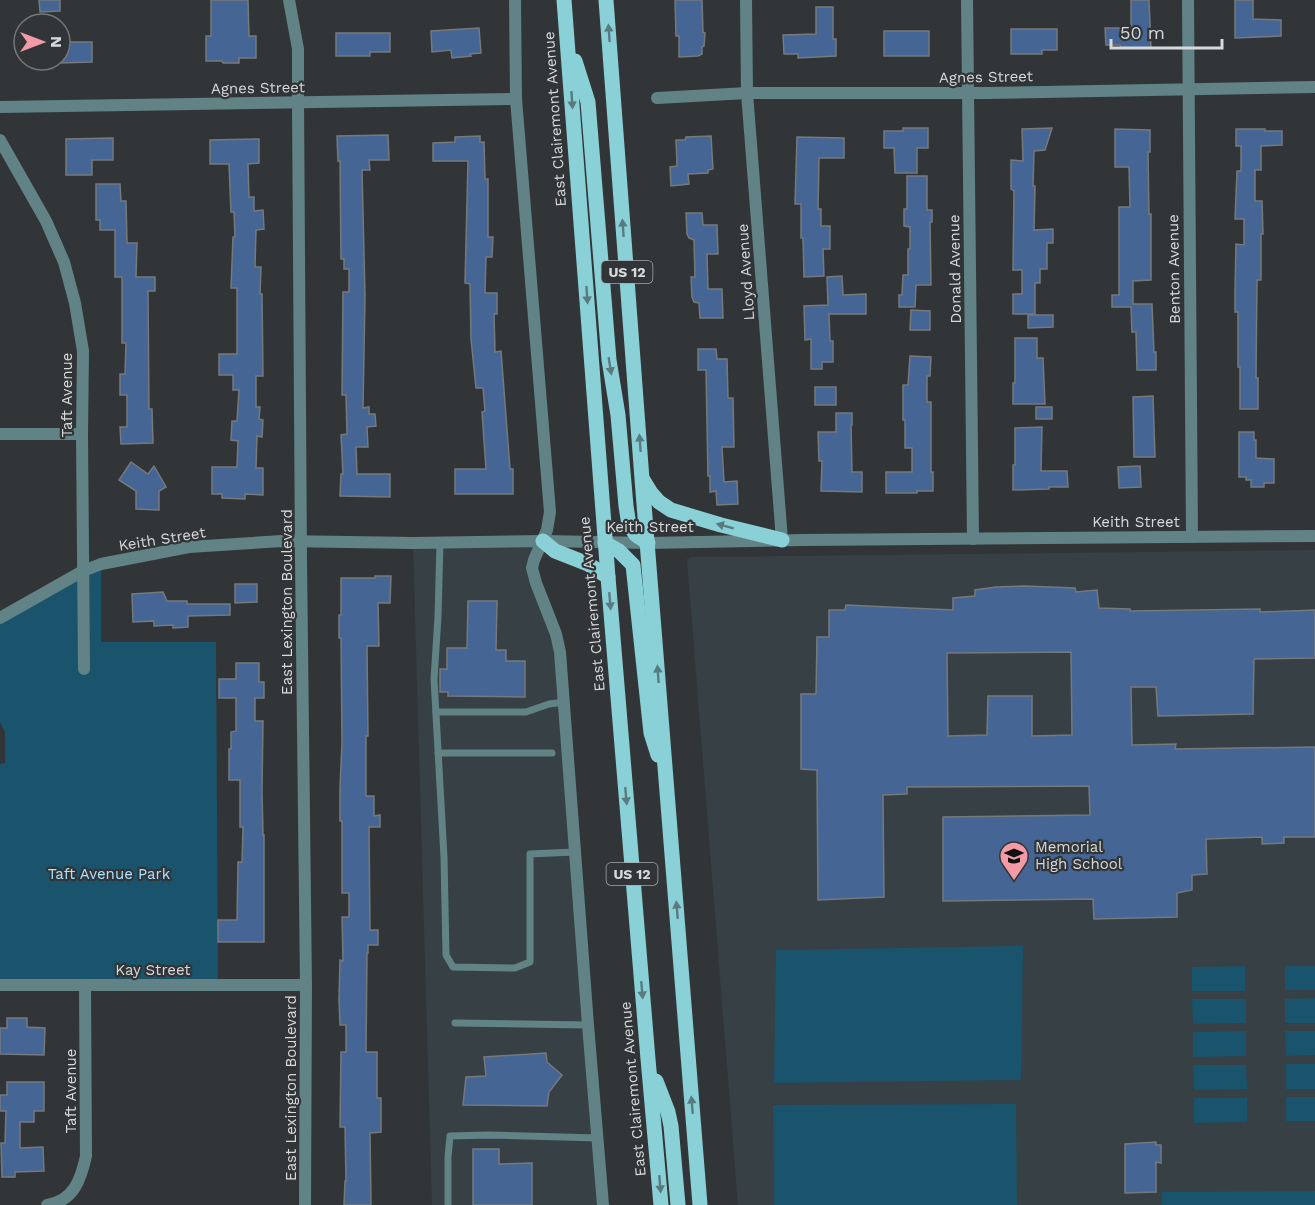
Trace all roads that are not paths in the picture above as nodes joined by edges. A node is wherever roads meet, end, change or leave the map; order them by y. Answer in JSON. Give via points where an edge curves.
{"nodes":[{"id":1,"x":289,"y":0,"type":"edge"},
{"id":2,"x":514,"y":0,"type":"edge"},
{"id":3,"x":564,"y":0,"type":"edge"},
{"id":4,"x":606,"y":0,"type":"edge"},
{"id":5,"x":746,"y":0,"type":"edge"},
{"id":6,"x":967,"y":0,"type":"edge"},
{"id":7,"x":1188,"y":0,"type":"edge"},
{"id":8,"x":567,"y":39,"type":"junction"},
{"id":9,"x":1315,"y":87,"type":"edge"},
{"id":10,"x":1188,"y":89,"type":"junction"},
{"id":11,"x":747,"y":93,"type":"junction"},
{"id":12,"x":968,"y":93,"type":"junction"},
{"id":13,"x":657,"y":98,"type":"dead end"},
{"id":14,"x":516,"y":99,"type":"junction"},
{"id":15,"x":298,"y":102,"type":"junction"},
{"id":16,"x":0,"y":107,"type":"edge"},
{"id":17,"x":0,"y":140,"type":"edge"},
{"id":18,"x":0,"y":434,"type":"edge"},
{"id":19,"x":82,"y":434,"type":"junction"},
{"id":20,"x":642,"y":479,"type":"junction"},
{"id":21,"x":1315,"y":536,"type":"edge"},
{"id":22,"x":1192,"y":537,"type":"junction"},
{"id":23,"x":973,"y":538,"type":"junction"},
{"id":24,"x":782,"y":540,"type":"junction"},
{"id":25,"x":301,"y":541,"type":"junction"},
{"id":26,"x":543,"y":541,"type":"junction"},
{"id":27,"x":440,"y":542,"type":"junction"},
{"id":28,"x":605,"y":543,"type":"junction"},
{"id":29,"x":648,"y":543,"type":"junction"},
{"id":30,"x":83,"y":571,"type":"junction"},
{"id":31,"x":608,"y":577,"type":"junction"},
{"id":32,"x":0,"y":618,"type":"edge"},
{"id":33,"x":84,"y":669,"type":"dead end"},
{"id":34,"x":565,"y":702,"type":"junction"},
{"id":35,"x":436,"y":712,"type":"junction"},
{"id":36,"x":438,"y":753,"type":"junction"},
{"id":37,"x":552,"y":753,"type":"dead end"},
{"id":38,"x":667,"y":786,"type":"junction"},
{"id":39,"x":575,"y":852,"type":"junction"},
{"id":40,"x":0,"y":985,"type":"edge"},
{"id":41,"x":85,"y":985,"type":"junction"},
{"id":42,"x":306,"y":985,"type":"junction"},
{"id":43,"x":455,"y":1023,"type":"dead end"},
{"id":44,"x":588,"y":1025,"type":"junction"},
{"id":45,"x":648,"y":1059,"type":"junction"},
{"id":46,"x":598,"y":1138,"type":"junction"},
{"id":47,"x":47,"y":1205,"type":"edge"},
{"id":48,"x":305,"y":1205,"type":"edge"},
{"id":49,"x":448,"y":1205,"type":"edge"},
{"id":50,"x":603,"y":1205,"type":"edge"},
{"id":51,"x":662,"y":1205,"type":"edge"},
{"id":52,"x":678,"y":1205,"type":"edge"},
{"id":53,"x":700,"y":1205,"type":"edge"}],
"edges":[{"from":1,"to":15,"type":"street","name":"East Lexington Boulevard","via":[[298,50]]},
{"from":2,"to":14,"type":"street"},
{"from":3,"to":8,"type":"main road","name":"East Clairemont Avenue","number":"US 12"},
{"from":20,"to":4,"type":"main road","number":"US 12","one_way":true},
{"from":5,"to":11,"type":"street","name":"Lloyd Avenue"},
{"from":6,"to":12,"type":"street","name":"Donald Avenue"},
{"from":7,"to":10,"type":"street","name":"Benton Avenue"},
{"from":8,"to":28,"type":"main road","name":"East Clairemont Avenue","number":"US 12","one_way":true},
{"from":8,"to":29,"type":"main road","one_way":true,"via":[[588,102],[609,360],[629,525]]},
{"from":9,"to":10,"type":"street","name":"Agnes Street"},
{"from":10,"to":12,"type":"street","name":"Agnes Street"},
{"from":10,"to":22,"type":"street","name":"Benton Avenue"},
{"from":11,"to":12,"type":"street","name":"Agnes Street"},
{"from":11,"to":13,"type":"street","name":"Agnes Street"},
{"from":11,"to":24,"type":"street","name":"Lloyd Avenue"},
{"from":12,"to":23,"type":"street","name":"Donald Avenue"},
{"from":14,"to":15,"type":"street","name":"Agnes Street"},
{"from":14,"to":26,"type":"street","via":[[550,512]]},
{"from":15,"to":16,"type":"street","name":"Agnes Street"},
{"from":15,"to":25,"type":"street","name":"East Lexington Boulevard"},
{"from":17,"to":19,"type":"street","name":"Taft Avenue","via":[[46,221],[64,262],[83,351]]},
{"from":18,"to":19,"type":"street"},
{"from":19,"to":30,"type":"street","name":"Taft Avenue"},
{"from":24,"to":20,"type":"main road","one_way":true,"via":[[671,510],[659,502]]},
{"from":20,"to":29,"type":"main road","number":"US 12"},
{"from":21,"to":22,"type":"street","name":"Keith Street"},
{"from":22,"to":23,"type":"street","name":"Keith Street"},
{"from":23,"to":24,"type":"street","name":"Keith Street"},
{"from":24,"to":29,"type":"street","name":"Keith Street"},
{"from":25,"to":27,"type":"street","name":"Keith Street"},
{"from":25,"to":30,"type":"street","name":"Keith Street","via":[[189,547]]},
{"from":25,"to":42,"type":"street","name":"East Lexington Boulevard"},
{"from":26,"to":27,"type":"street","name":"Keith Street"},
{"from":26,"to":28,"type":"street","name":"Keith Street"},
{"from":26,"to":31,"type":"main road"},
{"from":26,"to":34,"type":"street","via":[[534,560],[533,575],[559,643]]},
{"from":27,"to":35,"type":"lane"},
{"from":28,"to":29,"type":"street","name":"Keith Street"},
{"from":28,"to":31,"type":"main road","name":"East Clairemont Avenue","number":"US 12"},
{"from":28,"to":38,"type":"main road","via":[[633,565],[651,733]]},
{"from":38,"to":29,"type":"main road","number":"US 12","one_way":true},
{"from":30,"to":32,"type":"street","name":"Keith Street"},
{"from":30,"to":33,"type":"street","name":"Taft Avenue"},
{"from":31,"to":45,"type":"main road","name":"East Clairemont Avenue","number":"US 12","one_way":true},
{"from":34,"to":35,"type":"lane","via":[[525,712]]},
{"from":34,"to":39,"type":"street"},
{"from":35,"to":36,"type":"lane"},
{"from":36,"to":37,"type":"lane"},
{"from":36,"to":39,"type":"lane","via":[[446,955],[453,967],[515,968],[530,962],[530,854]]},
{"from":53,"to":38,"type":"main road","number":"US 12","one_way":true},
{"from":39,"to":44,"type":"street"},
{"from":40,"to":41,"type":"street","name":"Kay Street"},
{"from":41,"to":42,"type":"street","name":"Kay Street"},
{"from":41,"to":47,"type":"street","name":"Taft Avenue","via":[[86,1156],[81,1177],[71,1194]]},
{"from":42,"to":48,"type":"street","name":"East Lexington Boulevard"},
{"from":43,"to":44,"type":"lane"},
{"from":44,"to":46,"type":"street"},
{"from":45,"to":51,"type":"main road","name":"East Clairemont Avenue","number":"US 12","one_way":true},
{"from":45,"to":52,"type":"main road","via":[[668,1112]]},
{"from":46,"to":49,"type":"lane","via":[[450,1136]]},
{"from":46,"to":50,"type":"street"}]}
